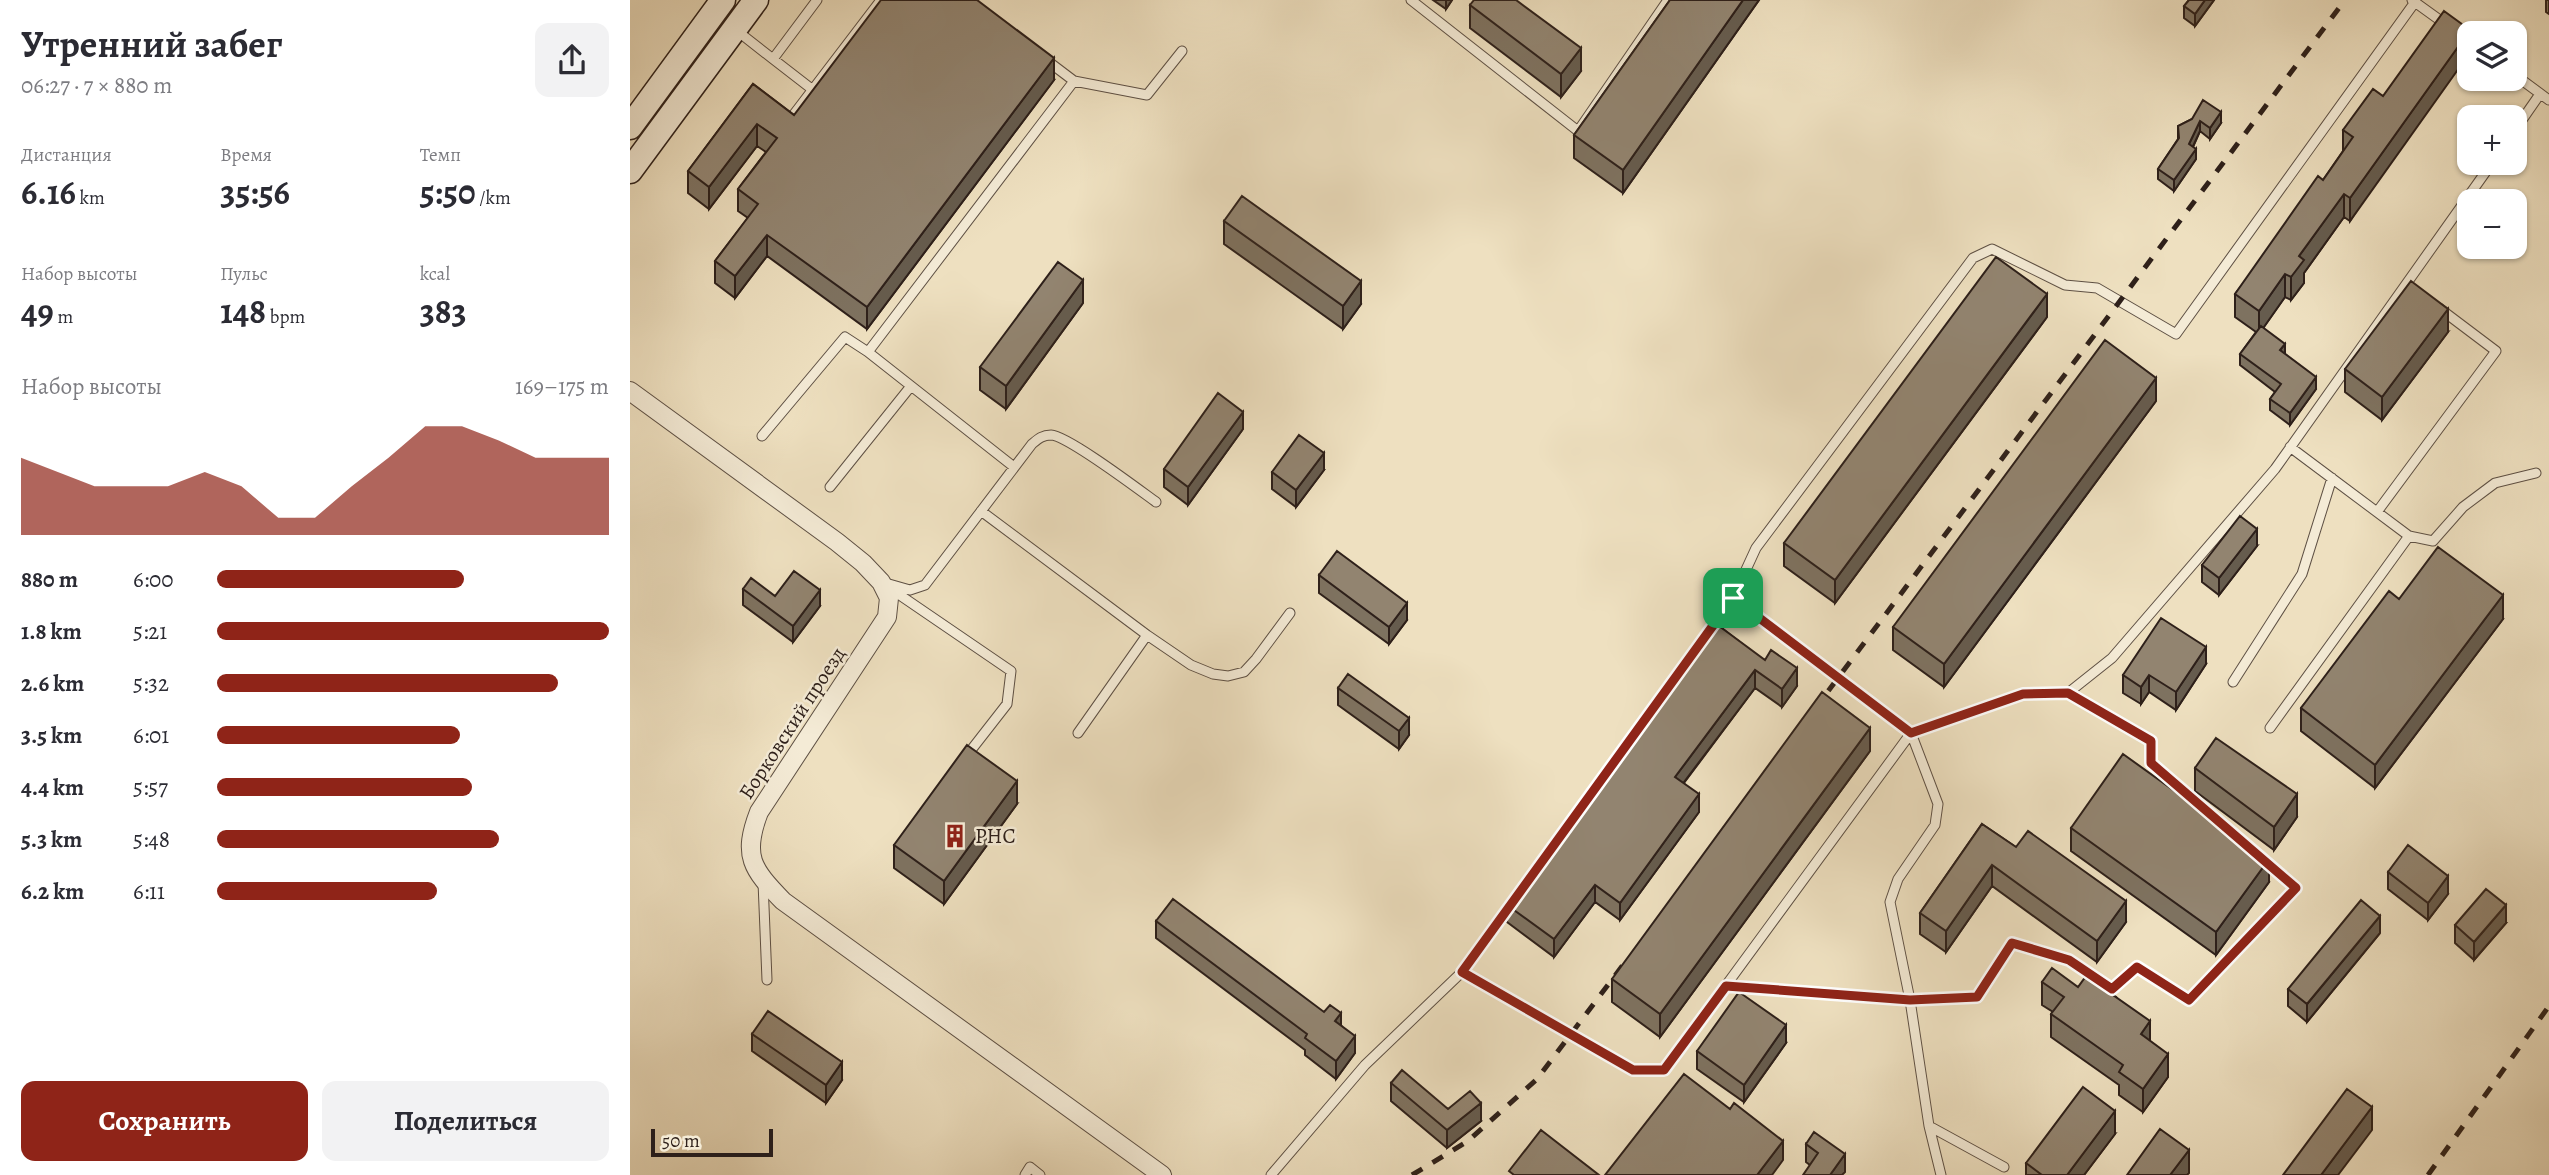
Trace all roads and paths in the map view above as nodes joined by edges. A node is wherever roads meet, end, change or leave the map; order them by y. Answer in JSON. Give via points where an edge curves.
{"nodes":[{"id":1,"x":723,"y":0,"type":"edge"},
{"id":2,"x":756,"y":0,"type":"edge"},
{"id":3,"x":817,"y":0,"type":"edge"},
{"id":4,"x":881,"y":0,"type":"edge"},
{"id":5,"x":1411,"y":0,"type":"edge"},
{"id":6,"x":1668,"y":0,"type":"edge"},
{"id":7,"x":2414,"y":1,"type":"edge"},
{"id":8,"x":734,"y":29,"type":"junction"},
{"id":9,"x":2457,"y":33,"type":"edge"},
{"id":10,"x":1032,"y":49,"type":"edge"},
{"id":11,"x":1182,"y":51,"type":"dead end"},
{"id":12,"x":774,"y":59,"type":"junction"},
{"id":13,"x":1074,"y":81,"type":"junction"},
{"id":14,"x":2527,"y":84,"type":"edge"},
{"id":15,"x":813,"y":90,"type":"junction"},
{"id":16,"x":2540,"y":94,"type":"junction"},
{"id":17,"x":2549,"y":100,"type":"edge"},
{"id":18,"x":2527,"y":113,"type":"edge"},
{"id":19,"x":791,"y":118,"type":"edge"},
{"id":20,"x":630,"y":127,"type":"edge"},
{"id":21,"x":630,"y":171,"type":"edge"},
{"id":22,"x":2483,"y":175,"type":"edge"},
{"id":23,"x":2406,"y":284,"type":"junction"},
{"id":24,"x":2416,"y":291,"type":"edge"},
{"id":25,"x":2426,"y":299,"type":"edge"},
{"id":26,"x":868,"y":352,"type":"junction"},
{"id":27,"x":911,"y":386,"type":"junction"},
{"id":28,"x":630,"y":391,"type":"edge"},
{"id":29,"x":762,"y":436,"type":"dead end"},
{"id":30,"x":2290,"y":447,"type":"junction"},
{"id":31,"x":1014,"y":467,"type":"junction"},
{"id":32,"x":2536,"y":473,"type":"dead end"},
{"id":33,"x":2332,"y":478,"type":"junction"},
{"id":34,"x":830,"y":487,"type":"dead end"},
{"id":35,"x":1156,"y":502,"type":"dead end"},
{"id":36,"x":981,"y":511,"type":"junction"},
{"id":37,"x":2376,"y":512,"type":"junction"},
{"id":38,"x":2410,"y":536,"type":"junction"},
{"id":39,"x":881,"y":582,"type":"junction"},
{"id":40,"x":1733,"y":598,"type":"junction"},
{"id":41,"x":1290,"y":613,"type":"dead end"},
{"id":42,"x":1147,"y":635,"type":"junction"},
{"id":43,"x":1684,"y":666,"type":"edge"},
{"id":44,"x":2233,"y":682,"type":"dead end"},
{"id":45,"x":2068,"y":693,"type":"junction"},
{"id":46,"x":2270,"y":728,"type":"dead end"},
{"id":47,"x":1078,"y":733,"type":"dead end"},
{"id":48,"x":1911,"y":733,"type":"junction"},
{"id":49,"x":968,"y":754,"type":"edge"},
{"id":50,"x":763,"y":880,"type":"junction"},
{"id":51,"x":1519,"y":892,"type":"edge"},
{"id":52,"x":1462,"y":972,"type":"junction"},
{"id":53,"x":767,"y":980,"type":"dead end"},
{"id":54,"x":1726,"y":986,"type":"junction"},
{"id":55,"x":1910,"y":1000,"type":"junction"},
{"id":56,"x":1929,"y":1126,"type":"junction"},
{"id":57,"x":2004,"y":1167,"type":"dead end"},
{"id":58,"x":1025,"y":1175,"type":"edge"},
{"id":59,"x":1040,"y":1175,"type":"edge"},
{"id":60,"x":1162,"y":1175,"type":"edge"},
{"id":61,"x":1271,"y":1175,"type":"edge"},
{"id":62,"x":1941,"y":1175,"type":"edge"}],
"edges":[{"from":1,"to":20,"type":"main road"},
{"from":2,"to":8,"type":"main road"},
{"from":3,"to":12,"type":"lane"},
{"from":4,"to":15,"type":"lane"},
{"from":5,"to":6,"type":"lane","via":[[1578,131]]},
{"from":7,"to":9,"type":"lane"},
{"from":7,"to":40,"type":"lane","via":[[2176,334],[2097,288],[2065,285],[1992,249],[1973,258],[1756,548]]},
{"from":8,"to":12,"type":"lane"},
{"from":8,"to":21,"type":"main road"},
{"from":10,"to":13,"type":"lane"},
{"from":11,"to":13,"type":"lane","via":[[1147,95]]},
{"from":12,"to":15,"type":"lane"},
{"from":13,"to":26,"type":"lane"},
{"from":14,"to":16,"type":"lane"},
{"from":15,"to":19,"type":"lane"},
{"from":16,"to":17,"type":"lane"},
{"from":16,"to":18,"type":"lane"},
{"from":22,"to":23,"type":"lane"},
{"from":23,"to":24,"type":"lane"},
{"from":23,"to":30,"type":"lane"},
{"from":25,"to":37,"type":"lane","via":[[2496,351]]},
{"from":26,"to":27,"type":"lane"},
{"from":26,"to":29,"type":"lane","via":[[845,337]]},
{"from":27,"to":31,"type":"lane"},
{"from":27,"to":34,"type":"lane"},
{"from":28,"to":39,"type":"street","via":[[837,542]]},
{"from":30,"to":33,"type":"lane"},
{"from":30,"to":45,"type":"lane","via":[[2276,469],[2112,657]]},
{"from":31,"to":35,"type":"lane","via":[[1040,436],[1059,437]]},
{"from":31,"to":36,"type":"lane"},
{"from":32,"to":38,"type":"lane","via":[[2495,483],[2462,507],[2433,541]]},
{"from":33,"to":37,"type":"lane"},
{"from":33,"to":44,"type":"lane","via":[[2302,574]]},
{"from":36,"to":39,"type":"lane","via":[[925,585],[910,590]]},
{"from":36,"to":42,"type":"lane"},
{"from":37,"to":38,"type":"lane"},
{"from":38,"to":46,"type":"lane"},
{"from":39,"to":49,"type":"lane","via":[[1011,671],[1007,704]]},
{"from":39,"to":50,"type":"street","name":"Борковский проезд","via":[[889,598],[887,617],[759,812],[750,835],[750,857]]},
{"from":40,"to":43,"type":"lane"},
{"from":40,"to":48,"type":"lane"},
{"from":41,"to":42,"type":"lane","via":[[1244,672],[1228,676],[1191,665]]},
{"from":42,"to":47,"type":"lane"},
{"from":45,"to":48,"type":"lane","via":[[2023,694]]},
{"from":45,"to":55,"type":"lane","via":[[2151,741],[2151,763],[2296,888],[2189,1000],[2137,967],[2112,989],[2069,960],[2012,943],[1977,997]]},
{"from":48,"to":54,"type":"lane"},
{"from":48,"to":55,"type":"lane","via":[[1938,804],[1934,825],[1898,879],[1890,902]]},
{"from":50,"to":53,"type":"lane"},
{"from":50,"to":60,"type":"street","name":"Борковский проезд","via":[[783,901]]},
{"from":51,"to":52,"type":"lane"},
{"from":52,"to":54,"type":"lane","via":[[1633,1070],[1664,1070]]},
{"from":52,"to":61,"type":"lane","via":[[1365,1065]]},
{"from":54,"to":55,"type":"lane"},
{"from":55,"to":56,"type":"lane"},
{"from":56,"to":57,"type":"lane"},
{"from":56,"to":62,"type":"lane"},
{"from":58,"to":59,"type":"lane","via":[[1030,1167]]}]}
